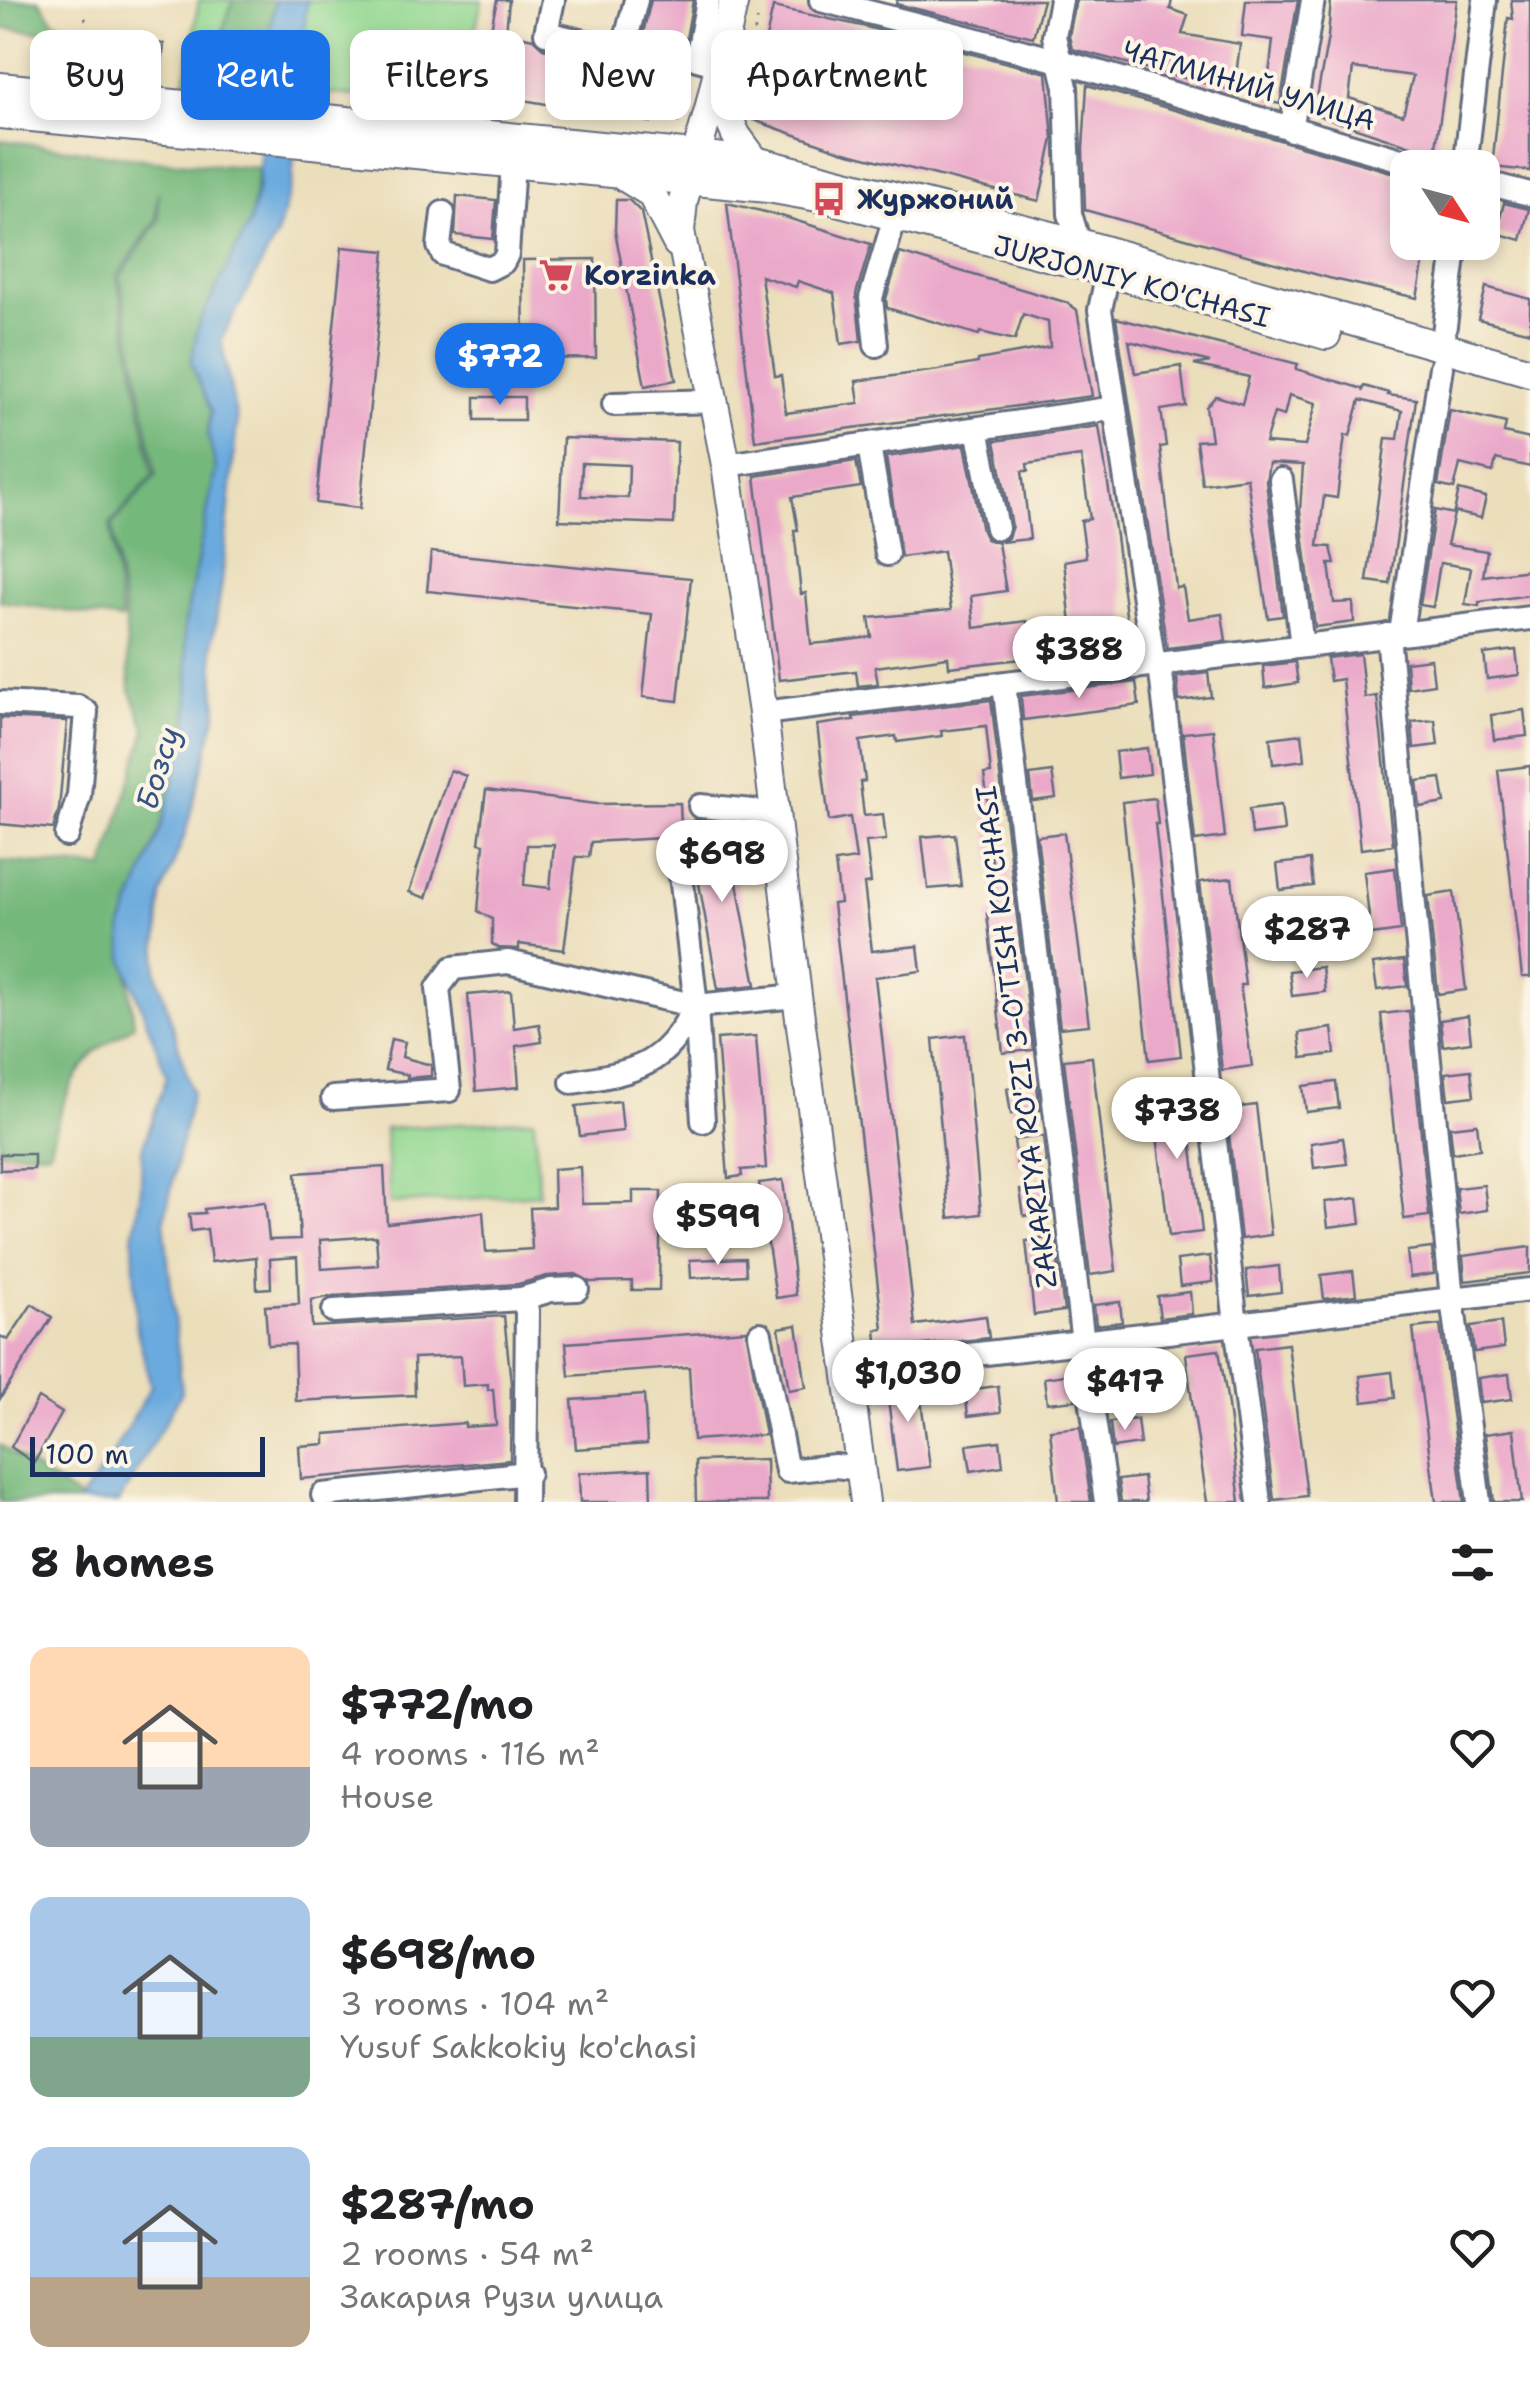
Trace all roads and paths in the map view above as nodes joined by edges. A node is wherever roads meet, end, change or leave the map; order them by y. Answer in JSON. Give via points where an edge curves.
{"nodes":[{"id":1,"x":553,"y":0,"type":"edge"},
{"id":2,"x":636,"y":0,"type":"edge"},
{"id":3,"x":708,"y":0,"type":"edge"},
{"id":4,"x":821,"y":0,"type":"edge"},
{"id":5,"x":1061,"y":0,"type":"edge"},
{"id":6,"x":1313,"y":0,"type":"edge"},
{"id":7,"x":1485,"y":0,"type":"edge"},
{"id":8,"x":746,"y":4,"type":"edge"},
{"id":9,"x":86,"y":10,"type":"dead end"},
{"id":10,"x":906,"y":10,"type":"edge"},
{"id":11,"x":84,"y":30,"type":"edge"},
{"id":12,"x":734,"y":30,"type":"edge"},
{"id":13,"x":740,"y":30,"type":"edge"},
{"id":14,"x":740,"y":30,"type":"edge"},
{"id":15,"x":1060,"y":61,"type":"junction"},
{"id":16,"x":711,"y":64,"type":"edge"},
{"id":17,"x":0,"y":87,"type":"edge"},
{"id":18,"x":30,"y":94,"type":"edge"},
{"id":19,"x":30,"y":112,"type":"edge"},
{"id":20,"x":0,"y":114,"type":"edge"},
{"id":21,"x":711,"y":114,"type":"edge"},
{"id":22,"x":161,"y":115,"type":"edge"},
{"id":23,"x":718,"y":120,"type":"edge"},
{"id":24,"x":730,"y":120,"type":"edge"},
{"id":25,"x":1291,"y":130,"type":"junction"},
{"id":26,"x":434,"y":142,"type":"junction"},
{"id":27,"x":633,"y":150,"type":"junction"},
{"id":28,"x":1467,"y":150,"type":"edge"},
{"id":29,"x":1390,"y":157,"type":"edge"},
{"id":30,"x":755,"y":161,"type":"junction"},
{"id":31,"x":513,"y":163,"type":"junction"},
{"id":32,"x":699,"y":168,"type":"junction"},
{"id":33,"x":614,"y":172,"type":"junction"},
{"id":34,"x":1500,"y":186,"type":"edge"},
{"id":35,"x":1530,"y":194,"type":"edge"},
{"id":36,"x":444,"y":213,"type":"dead end"},
{"id":37,"x":895,"y":216,"type":"junction"},
{"id":38,"x":1079,"y":243,"type":"junction"},
{"id":39,"x":1454,"y":260,"type":"edge"},
{"id":40,"x":684,"y":263,"type":"junction"},
{"id":41,"x":1108,"y":272,"type":"junction"},
{"id":42,"x":876,"y":344,"type":"dead end"},
{"id":43,"x":1442,"y":358,"type":"junction"},
{"id":44,"x":1530,"y":372,"type":"edge"},
{"id":45,"x":1530,"y":391,"type":"edge"},
{"id":46,"x":715,"y":401,"type":"junction"},
{"id":47,"x":614,"y":404,"type":"dead end"},
{"id":48,"x":1114,"y":408,"type":"junction"},
{"id":49,"x":978,"y":429,"type":"junction"},
{"id":50,"x":869,"y":445,"type":"junction"},
{"id":51,"x":726,"y":465,"type":"junction"},
{"id":52,"x":1281,"y":480,"type":"dead end"},
{"id":53,"x":997,"y":528,"type":"dead end"},
{"id":54,"x":887,"y":554,"type":"dead end"},
{"id":55,"x":1530,"y":618,"type":"edge"},
{"id":56,"x":1395,"y":634,"type":"junction"},
{"id":57,"x":1302,"y":646,"type":"junction"},
{"id":58,"x":1156,"y":665,"type":"junction"},
{"id":59,"x":1004,"y":684,"type":"junction"},
{"id":60,"x":0,"y":703,"type":"edge"},
{"id":61,"x":763,"y":713,"type":"junction"},
{"id":62,"x":700,"y":806,"type":"dead end"},
{"id":63,"x":775,"y":813,"type":"junction"},
{"id":64,"x":67,"y":835,"type":"dead end"},
{"id":65,"x":676,"y":840,"type":"dead end"},
{"id":66,"x":797,"y":996,"type":"junction"},
{"id":67,"x":696,"y":1006,"type":"junction"},
{"id":68,"x":572,"y":1082,"type":"dead end"},
{"id":69,"x":333,"y":1098,"type":"dead end"},
{"id":70,"x":703,"y":1121,"type":"dead end"},
{"id":71,"x":577,"y":1289,"type":"dead end"},
{"id":72,"x":1530,"y":1290,"type":"edge"},
{"id":73,"x":521,"y":1299,"type":"junction"},
{"id":74,"x":1452,"y":1299,"type":"junction"},
{"id":75,"x":334,"y":1311,"type":"dead end"},
{"id":76,"x":1236,"y":1324,"type":"junction"},
{"id":77,"x":760,"y":1334,"type":"dead end"},
{"id":78,"x":1083,"y":1343,"type":"junction"},
{"id":79,"x":848,"y":1369,"type":"junction"},
{"id":80,"x":861,"y":1469,"type":"junction"},
{"id":81,"x":528,"y":1473,"type":"junction"},
{"id":82,"x":324,"y":1495,"type":"dead end"},
{"id":83,"x":525,"y":1502,"type":"edge"},
{"id":84,"x":865,"y":1502,"type":"edge"},
{"id":85,"x":1106,"y":1502,"type":"edge"},
{"id":86,"x":1260,"y":1502,"type":"edge"},
{"id":87,"x":1479,"y":1502,"type":"edge"}],
"edges":[{"from":1,"to":2,"type":"street","via":[[546,33],[624,52]]},
{"from":3,"to":16,"type":"street","via":[[698,59]]},
{"from":4,"to":10,"type":"street","name":"ЧАГМИНИЙ УЛИЦА"},
{"from":5,"to":15,"type":"street","via":[[1054,36]]},
{"from":6,"to":25,"type":"street"},
{"from":7,"to":28,"type":"street"},
{"from":8,"to":12,"type":"main road"},
{"from":8,"to":13,"type":"main road"},
{"from":8,"to":14,"type":"path"},
{"from":9,"to":11,"type":"path"},
{"from":10,"to":15,"type":"street","name":"ЧАГМИНИЙ УЛИЦА"},
{"from":15,"to":25,"type":"street","name":"ЧАГМИНИЙ УЛИЦА"},
{"from":15,"to":38,"type":"street","via":[[1070,214]]},
{"from":17,"to":18,"type":"main road"},
{"from":19,"to":20,"type":"main road"},
{"from":21,"to":27,"type":"main road"},
{"from":22,"to":26,"type":"main road"},
{"from":23,"to":32,"type":"main road"},
{"from":24,"to":30,"type":"main road"},
{"from":25,"to":29,"type":"street","name":"ЧАГМИНИЙ УЛИЦА"},
{"from":26,"to":27,"type":"main road"},
{"from":26,"to":31,"type":"main road","name":"JURJONIY KO'CHASI"},
{"from":27,"to":32,"type":"main road"},
{"from":30,"to":32,"type":"main road","name":"JURJONIY KO'CHASI"},
{"from":30,"to":38,"type":"main road","name":"JURJONIY KO'CHASI"},
{"from":31,"to":33,"type":"main road","name":"JURJONIY KO'CHASI"},
{"from":31,"to":36,"type":"street","via":[[503,262],[489,269],[443,254]]},
{"from":32,"to":33,"type":"main road","name":"JURJONIY KO'CHASI"},
{"from":32,"to":37,"type":"main road","name":"JURJONIY KO'CHASI"},
{"from":32,"to":40,"type":"main road","via":[[683,201]]},
{"from":32,"to":51,"type":"main road","via":[[702,279],[723,384]]},
{"from":33,"to":40,"type":"main road","via":[[659,204]]},
{"from":34,"to":35,"type":"street"},
{"from":37,"to":41,"type":"main road","name":"JURJONIY KO'CHASI"},
{"from":37,"to":42,"type":"street","via":[[871,298]]},
{"from":38,"to":43,"type":"main road","name":"JURJONIY KO'CHASI"},
{"from":39,"to":43,"type":"street"},
{"from":40,"to":46,"type":"main road"},
{"from":41,"to":43,"type":"main road","name":"JURJONIY KO'CHASI"},
{"from":41,"to":48,"type":"street","via":[[1100,310]]},
{"from":43,"to":44,"type":"main road","name":"JURJONIY KO'CHASI"},
{"from":43,"to":45,"type":"main road","name":"JURJONIY KO'CHASI"},
{"from":43,"to":56,"type":"street"},
{"from":46,"to":47,"type":"street"},
{"from":46,"to":51,"type":"main road"},
{"from":48,"to":49,"type":"street"},
{"from":48,"to":58,"type":"street"},
{"from":49,"to":50,"type":"street"},
{"from":49,"to":53,"type":"street"},
{"from":50,"to":51,"type":"street"},
{"from":50,"to":54,"type":"street"},
{"from":51,"to":61,"type":"main road"},
{"from":52,"to":57,"type":"street"},
{"from":55,"to":56,"type":"street"},
{"from":56,"to":57,"type":"street"},
{"from":56,"to":74,"type":"street"},
{"from":57,"to":58,"type":"street"},
{"from":58,"to":59,"type":"street"},
{"from":58,"to":76,"type":"street"},
{"from":59,"to":61,"type":"street"},
{"from":59,"to":78,"type":"street","name":"ZAKARIYA RO'ZI 3-O'TISH KO'CHASI"},
{"from":60,"to":64,"type":"street","via":[[86,712],[80,795]]},
{"from":61,"to":63,"type":"main road"},
{"from":62,"to":63,"type":"street"},
{"from":63,"to":66,"type":"main road"},
{"from":65,"to":67,"type":"street"},
{"from":66,"to":67,"type":"street"},
{"from":66,"to":79,"type":"main road"},
{"from":67,"to":68,"type":"street","via":[[660,1056],[634,1071]]},
{"from":67,"to":69,"type":"street","via":[[508,962],[453,968],[438,988],[449,1090]]},
{"from":67,"to":70,"type":"street"},
{"from":71,"to":73,"type":"street"},
{"from":72,"to":74,"type":"street"},
{"from":73,"to":75,"type":"street"},
{"from":73,"to":81,"type":"street","via":[[527,1310]]},
{"from":74,"to":76,"type":"street"},
{"from":74,"to":87,"type":"street"},
{"from":76,"to":78,"type":"street"},
{"from":76,"to":86,"type":"street"},
{"from":77,"to":80,"type":"street","via":[[787,1470]]},
{"from":78,"to":79,"type":"street"},
{"from":78,"to":85,"type":"street","name":"ZAKARIYA RO'ZI 3-O'TISH KO'CHASI"},
{"from":79,"to":80,"type":"main road"},
{"from":80,"to":84,"type":"main road"},
{"from":81,"to":82,"type":"street"},
{"from":81,"to":83,"type":"street"}]}
